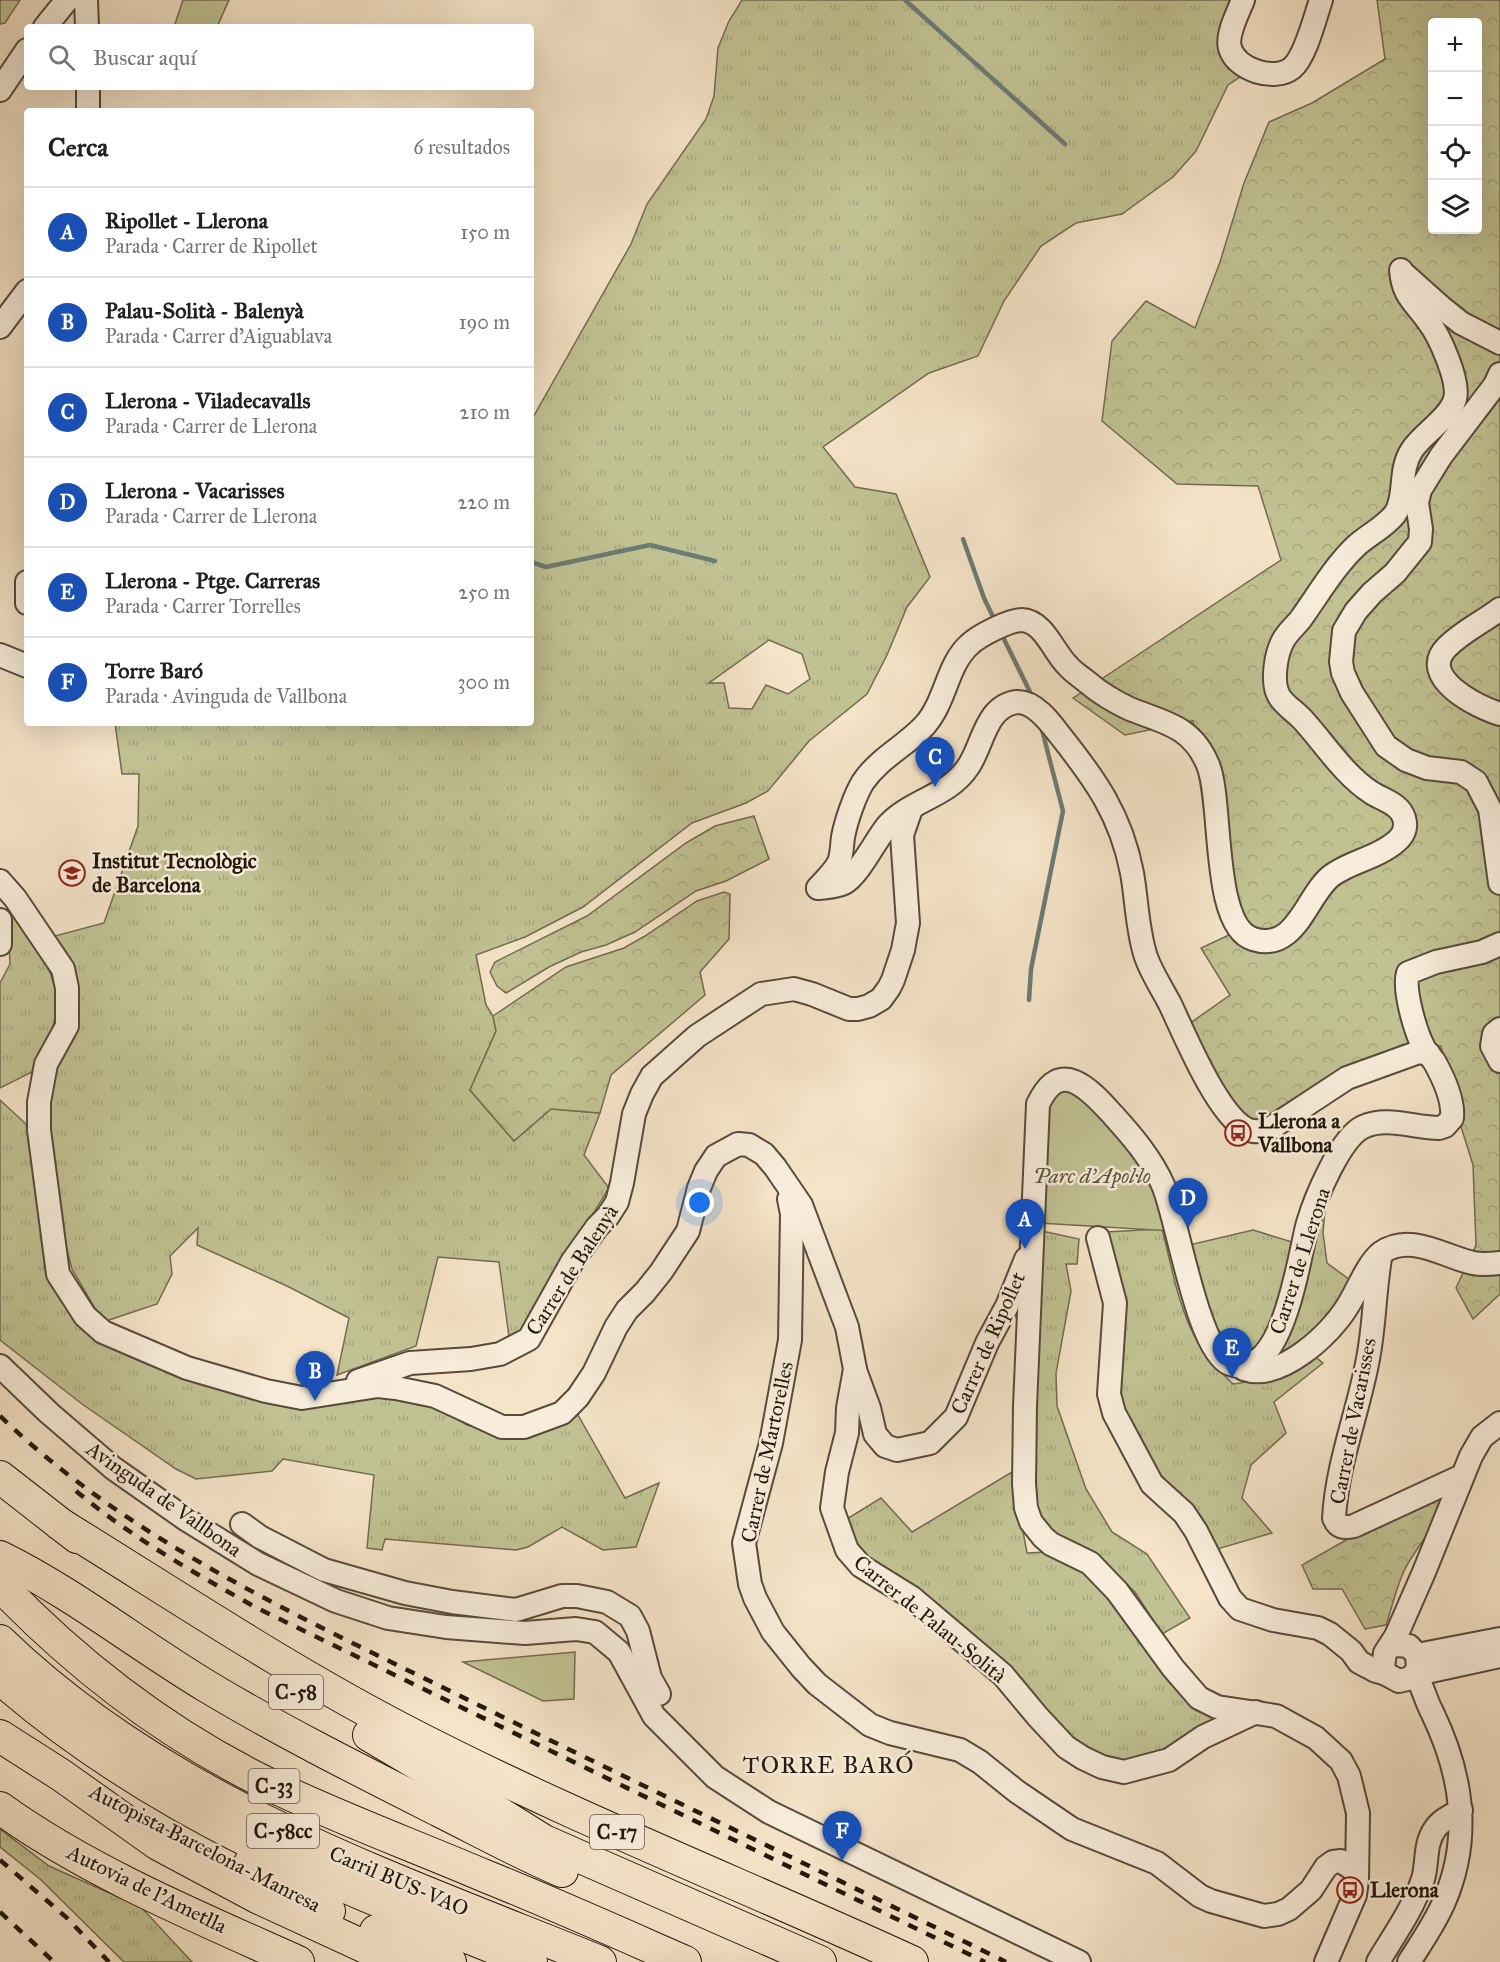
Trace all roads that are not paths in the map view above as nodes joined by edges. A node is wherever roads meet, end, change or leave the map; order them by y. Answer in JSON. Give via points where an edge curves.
{"nodes":[{"id":1,"x":67,"y":0,"type":"edge"},
{"id":2,"x":86,"y":0,"type":"edge"},
{"id":3,"x":1243,"y":0,"type":"edge"},
{"id":4,"x":1321,"y":0,"type":"edge"},
{"id":5,"x":47,"y":24,"type":"edge"},
{"id":6,"x":87,"y":24,"type":"edge"},
{"id":7,"x":24,"y":54,"type":"edge"},
{"id":8,"x":0,"y":90,"type":"edge"},
{"id":9,"x":88,"y":90,"type":"edge"},
{"id":10,"x":88,"y":108,"type":"edge"},
{"id":11,"x":24,"y":295,"type":"edge"},
{"id":12,"x":0,"y":327,"type":"edge"},
{"id":13,"x":1500,"y":343,"type":"edge"},
{"id":14,"x":1500,"y":374,"type":"edge"},
{"id":15,"x":1500,"y":609,"type":"edge"},
{"id":16,"x":0,"y":655,"type":"edge"},
{"id":17,"x":24,"y":665,"type":"edge"},
{"id":18,"x":1500,"y":714,"type":"edge"},
{"id":19,"x":911,"y":809,"type":"junction"},
{"id":20,"x":0,"y":881,"type":"edge"},
{"id":21,"x":1500,"y":883,"type":"edge"},
{"id":22,"x":0,"y":920,"type":"edge"},
{"id":23,"x":0,"y":944,"type":"edge"},
{"id":24,"x":1500,"y":944,"type":"edge"},
{"id":25,"x":1500,"y":1029,"type":"edge"},
{"id":26,"x":1429,"y":1054,"type":"junction"},
{"id":27,"x":1500,"y":1061,"type":"edge"},
{"id":28,"x":783,"y":1181,"type":"junction"},
{"id":29,"x":1098,"y":1238,"type":"dead end"},
{"id":30,"x":1032,"y":1248,"type":"junction"},
{"id":31,"x":1381,"y":1253,"type":"junction"},
{"id":32,"x":1500,"y":1263,"type":"edge"},
{"id":33,"x":1232,"y":1365,"type":"junction"},
{"id":34,"x":0,"y":1366,"type":"edge"},
{"id":35,"x":855,"y":1369,"type":"junction"},
{"id":36,"x":342,"y":1390,"type":"junction"},
{"id":37,"x":1500,"y":1423,"type":"edge"},
{"id":38,"x":1462,"y":1476,"type":"junction"},
{"id":39,"x":0,"y":1478,"type":"edge"},
{"id":40,"x":60,"y":1524,"type":"junction"},
{"id":41,"x":242,"y":1524,"type":"dead end"},
{"id":42,"x":9,"y":1571,"type":"edge"},
{"id":43,"x":607,"y":1602,"type":"junction"},
{"id":44,"x":595,"y":1632,"type":"junction"},
{"id":45,"x":1500,"y":1639,"type":"edge"},
{"id":46,"x":0,"y":1641,"type":"edge"},
{"id":47,"x":1500,"y":1656,"type":"edge"},
{"id":48,"x":1404,"y":1663,"type":"junction"},
{"id":49,"x":0,"y":1678,"type":"edge"},
{"id":50,"x":0,"y":1694,"type":"edge"},
{"id":51,"x":659,"y":1694,"type":"dead end"},
{"id":52,"x":1256,"y":1712,"type":"junction"},
{"id":53,"x":0,"y":1736,"type":"edge"},
{"id":54,"x":61,"y":1775,"type":"junction"},
{"id":55,"x":0,"y":1808,"type":"edge"},
{"id":56,"x":1461,"y":1818,"type":"junction"},
{"id":57,"x":483,"y":1832,"type":"junction"},
{"id":58,"x":544,"y":1841,"type":"junction"},
{"id":59,"x":1357,"y":1872,"type":"junction"},
{"id":60,"x":486,"y":1876,"type":"junction"},
{"id":61,"x":138,"y":1887,"type":"junction"},
{"id":62,"x":329,"y":1911,"type":"junction"},
{"id":63,"x":207,"y":1941,"type":"dead end"},
{"id":64,"x":298,"y":1962,"type":"edge"},
{"id":65,"x":398,"y":1962,"type":"edge"},
{"id":66,"x":450,"y":1962,"type":"edge"},
{"id":67,"x":531,"y":1962,"type":"edge"},
{"id":68,"x":600,"y":1962,"type":"edge"},
{"id":69,"x":652,"y":1962,"type":"edge"},
{"id":70,"x":685,"y":1962,"type":"edge"},
{"id":71,"x":772,"y":1962,"type":"edge"},
{"id":72,"x":820,"y":1962,"type":"edge"},
{"id":73,"x":912,"y":1962,"type":"edge"},
{"id":74,"x":1079,"y":1962,"type":"edge"},
{"id":75,"x":1326,"y":1962,"type":"edge"},
{"id":76,"x":1378,"y":1962,"type":"edge"},
{"id":77,"x":1409,"y":1962,"type":"edge"}],
"edges":[{"from":1,"to":5,"type":"street"},
{"from":2,"to":6,"type":"street"},
{"from":3,"to":4,"type":"street","via":[[1229,47],[1242,65],[1274,74],[1287,71],[1297,62]]},
{"from":7,"to":8,"type":"street"},
{"from":9,"to":10,"type":"street"},
{"from":11,"to":12,"type":"street"},
{"from":13,"to":19,"type":"street","via":[[1454,318],[1401,270],[1408,297],[1430,322],[1445,356],[1456,398],[1406,460],[1397,512],[1356,547],[1283,640],[1276,686],[1279,697],[1355,779],[1398,808],[1405,830],[1402,838],[1380,852],[1326,880],[1296,927],[1277,939],[1252,939],[1228,909],[1215,791],[1209,767],[1193,738],[1177,727],[1125,707],[1095,688],[1069,668],[1037,625],[1022,620],[979,637],[958,656],[947,687],[926,724],[864,780],[844,830],[839,862],[818,888],[846,882],[888,825]]},
{"from":14,"to":21,"type":"street","via":[[1420,490],[1420,542],[1356,611],[1344,631],[1341,662],[1352,693],[1386,746],[1406,760],[1427,768],[1461,772],[1476,782],[1490,809]]},
{"from":15,"to":18,"type":"street","via":[[1446,648],[1439,669],[1443,679],[1461,696]]},
{"from":16,"to":17,"type":"street"},
{"from":19,"to":26,"type":"street","via":[[951,786],[968,767],[999,709],[1018,702],[1033,706],[1075,753],[1116,817],[1128,853],[1147,960],[1220,1101],[1247,1129],[1268,1130],[1347,1078],[1419,1052]]},
{"from":19,"to":36,"type":"street","name":"Carrer de Balenyà","via":[[902,835],[908,923],[896,970],[881,999],[849,1009],[794,989],[761,994],[697,1036],[652,1076],[642,1094],[634,1114],[617,1202],[572,1262],[529,1339],[500,1354],[410,1364]]},
{"from":20,"to":36,"type":"street","via":[[63,969],[68,987],[67,1026],[46,1064],[39,1130],[58,1274],[85,1316],[102,1332],[186,1368],[302,1398]]},
{"from":22,"to":23,"type":"street"},
{"from":24,"to":26,"type":"street","via":[[1408,973],[1412,1011],[1423,1047]]},
{"from":25,"to":27,"type":"street","via":[[1494,1034],[1492,1046]]},
{"from":26,"to":33,"type":"street","name":"Carrer de Llerona","via":[[1441,1073],[1452,1118],[1439,1128],[1376,1123],[1362,1127],[1347,1139],[1308,1222],[1294,1287],[1272,1346],[1252,1363]]},
{"from":28,"to":35,"type":"street","name":"Carrer de Palau-Solità","via":[[801,1205],[847,1327]]},
{"from":28,"to":36,"type":"street","name":"Carrer de Palau-Solità","via":[[764,1154],[749,1145],[738,1144],[716,1156],[699,1188],[688,1231],[661,1272],[627,1310],[594,1373],[562,1413],[524,1427],[502,1427],[435,1396],[378,1386]]},
{"from":28,"to":59,"type":"street","name":"Carrer de Martorelles","via":[[792,1214],[790,1340],[771,1443],[744,1543],[754,1598],[773,1632],[801,1667],[870,1725],[960,1750],[1072,1829],[1157,1863],[1211,1901],[1264,1916],[1278,1914],[1311,1890],[1333,1862],[1341,1861]]},
{"from":29,"to":48,"type":"street","via":[[1115,1303],[1109,1394],[1114,1413],[1152,1484],[1184,1513],[1196,1531],[1230,1599],[1240,1609],[1273,1620],[1318,1628],[1351,1651],[1359,1662]]},
{"from":30,"to":33,"type":"street","via":[[1038,1104],[1051,1083],[1066,1080],[1083,1086],[1108,1109],[1151,1163],[1170,1204],[1206,1332],[1217,1353]]},
{"from":30,"to":35,"type":"street","name":"Carrer de Ripollet","via":[[956,1418],[930,1443],[897,1450],[885,1446],[875,1434]]},
{"from":30,"to":52,"type":"street","via":[[1024,1484],[1031,1522],[1052,1544],[1090,1563],[1117,1591],[1199,1698],[1217,1707]]},
{"from":31,"to":32,"type":"street","via":[[1400,1245],[1414,1245],[1472,1263]]},
{"from":31,"to":33,"type":"street","via":[[1347,1308],[1300,1355],[1264,1372]]},
{"from":31,"to":38,"type":"street","name":"Carrer de Vacarisses","via":[[1368,1362],[1339,1476],[1334,1518],[1341,1527],[1354,1526]]},
{"from":34,"to":44,"type":"street","name":"Avinguda de Vallbona","via":[[105,1461],[177,1514],[258,1564],[336,1601],[388,1618],[446,1627],[525,1633],[576,1629]]},
{"from":35,"to":52,"type":"street","name":"Carrer de Palau-Solità","via":[[832,1508],[847,1550],[861,1566],[911,1597],[1003,1675],[1066,1747],[1102,1767],[1124,1772],[1169,1760],[1203,1737]]},
{"from":37,"to":38,"type":"street","via":[[1482,1437]]},
{"from":38,"to":48,"type":"street","via":[[1418,1585]]},
{"from":39,"to":40,"type":"highway","number":"C-17"},
{"from":40,"to":58,"type":"highway","number":"C-58","via":[[228,1649]]},
{"from":40,"to":73,"type":"highway","number":"C-17","via":[[327,1689],[407,1732],[556,1805]]},
{"from":41,"to":43,"type":"street","name":"Avinguda de Vallbona","via":[[324,1570],[405,1593],[516,1610],[562,1596]]},
{"from":42,"to":57,"type":"highway","via":[[83,1606],[259,1717]]},
{"from":42,"to":60,"type":"highway","number":"C-33","via":[[34,1619],[121,1693],[185,1737],[298,1798]]},
{"from":43,"to":44,"type":"street"},
{"from":43,"to":51,"type":"street","name":"Avinguda de Vallbona","via":[[630,1616]]},
{"from":44,"to":74,"type":"street","via":[[619,1652],[654,1716],[715,1777],[769,1812]]},
{"from":45,"to":48,"type":"street"},
{"from":46,"to":68,"type":"highway","name":"Carril BUS-VAO","number":"C-58cc","via":[[91,1717],[145,1754],[233,1805],[375,1872]]},
{"from":47,"to":48,"type":"street","via":[[1431,1671]]},
{"from":48,"to":56,"type":"street","via":[[1449,1752]]},
{"from":49,"to":67,"type":"highway","via":[[85,1746],[199,1816],[347,1888]]},
{"from":50,"to":62,"type":"highway","via":[[71,1753],[138,1800]]},
{"from":52,"to":59,"type":"street","via":[[1276,1716],[1316,1738],[1341,1761],[1358,1813]]},
{"from":53,"to":54,"type":"highway"},
{"from":54,"to":62,"type":"highway","name":"Autopista Barcelona-Manresa","via":[[247,1874]]},
{"from":54,"to":65,"type":"highway","via":[[158,1844],[194,1864]]},
{"from":55,"to":61,"type":"highway","name":"Autovia de l'Ametlla","via":[[53,1843]]},
{"from":56,"to":76,"type":"street","via":[[1428,1841],[1423,1878],[1413,1903]]},
{"from":56,"to":77,"type":"street","via":[[1459,1850],[1443,1904]]},
{"from":57,"to":58,"type":"highway"},
{"from":57,"to":71,"type":"highway","via":[[526,1855]]},
{"from":58,"to":72,"type":"highway","number":"C-58"},
{"from":59,"to":75,"type":"street","via":[[1355,1895]]},
{"from":60,"to":69,"type":"highway"},
{"from":60,"to":70,"type":"highway","number":"C-33"},
{"from":61,"to":63,"type":"highway"},
{"from":61,"to":64,"type":"highway","name":"Autovia de l'Ametlla"},
{"from":62,"to":66,"type":"highway","name":"Autopista Barcelona-Manresa"}]}
